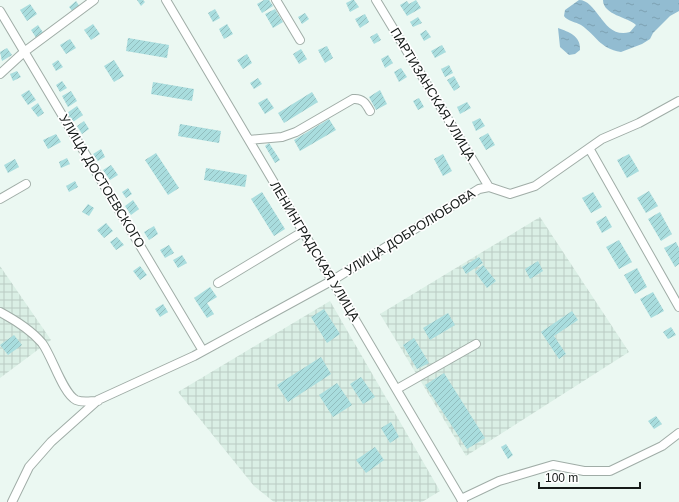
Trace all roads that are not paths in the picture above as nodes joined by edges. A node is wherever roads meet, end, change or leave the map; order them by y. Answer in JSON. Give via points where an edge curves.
{"nodes":[{"id":1,"x":94,"y":0,"type":"edge"},
{"id":2,"x":166,"y":0,"type":"edge"},
{"id":3,"x":276,"y":0,"type":"edge"},
{"id":4,"x":376,"y":0,"type":"edge"},
{"id":5,"x":0,"y":11,"type":"edge"},
{"id":6,"x":300,"y":40,"type":"dead end"},
{"id":7,"x":24,"y":52,"type":"junction"},
{"id":8,"x":0,"y":74,"type":"edge"},
{"id":9,"x":679,"y":101,"type":"edge"},
{"id":10,"x":370,"y":111,"type":"dead end"},
{"id":11,"x":249,"y":140,"type":"junction"},
{"id":12,"x":589,"y":148,"type":"junction"},
{"id":13,"x":26,"y":184,"type":"dead end"},
{"id":14,"x":489,"y":187,"type":"junction"},
{"id":15,"x":0,"y":199,"type":"edge"},
{"id":16,"x":304,"y":231,"type":"junction"},
{"id":17,"x":333,"y":280,"type":"junction"},
{"id":18,"x":218,"y":283,"type":"dead end"},
{"id":19,"x":679,"y":307,"type":"edge"},
{"id":20,"x":0,"y":312,"type":"edge"},
{"id":21,"x":476,"y":344,"type":"dead end"},
{"id":22,"x":203,"y":351,"type":"junction"},
{"id":23,"x":397,"y":389,"type":"junction"},
{"id":24,"x":98,"y":400,"type":"junction"},
{"id":25,"x":679,"y":433,"type":"edge"},
{"id":26,"x":462,"y":500,"type":"edge"},
{"id":27,"x":12,"y":502,"type":"edge"}],
"edges":[{"from":1,"to":7,"type":"street"},
{"from":2,"to":11,"type":"street","name":"ЛЕНИНГРАДСКАЯ УЛИЦА"},
{"from":3,"to":6,"type":"street"},
{"from":4,"to":14,"type":"street","name":"ПАРТИЗАНСКАЯ УЛИЦА"},
{"from":5,"to":7,"type":"street","name":"УЛИЦА ДОСТОЕВСКОГО"},
{"from":7,"to":8,"type":"street"},
{"from":7,"to":22,"type":"street","name":"УЛИЦА ДОСТОЕВСКОГО"},
{"from":9,"to":12,"type":"street","name":"УЛИЦА ДОБРОЛЮБОВА"},
{"from":10,"to":11,"type":"street","via":[[364,101],[358,98],[296,132],[282,137]]},
{"from":11,"to":16,"type":"street","name":"ЛЕНИНГРАДСКАЯ УЛИЦА"},
{"from":12,"to":14,"type":"street","name":"УЛИЦА ДОБРОЛЮБОВА","via":[[535,186],[510,194]]},
{"from":12,"to":19,"type":"street"},
{"from":13,"to":15,"type":"street"},
{"from":14,"to":17,"type":"street","name":"УЛИЦА ДОБРОЛЮБОВА","via":[[479,189]]},
{"from":16,"to":17,"type":"street","name":"ЛЕНИНГРАДСКАЯ УЛИЦА"},
{"from":16,"to":18,"type":"street"},
{"from":17,"to":22,"type":"street","name":"УЛИЦА ДОБРОЛЮБОВА"},
{"from":17,"to":23,"type":"street","name":"ЛЕНИНГРАДСКАЯ УЛИЦА"},
{"from":20,"to":24,"type":"street","via":[[14,319],[41,342],[68,392],[75,399],[82,402]]},
{"from":21,"to":23,"type":"street"},
{"from":22,"to":24,"type":"street","name":"УЛИЦА ДОБРОЛЮБОВА"},
{"from":23,"to":26,"type":"street","name":"ЛЕНИНГРАДСКАЯ УЛИЦА"},
{"from":24,"to":27,"type":"street","name":"УЛИЦА ДОБРОЛЮБОВА","via":[[51,442],[29,468]]},
{"from":25,"to":26,"type":"street","via":[[662,446],[610,471],[584,472],[553,465],[499,481]]}]}
